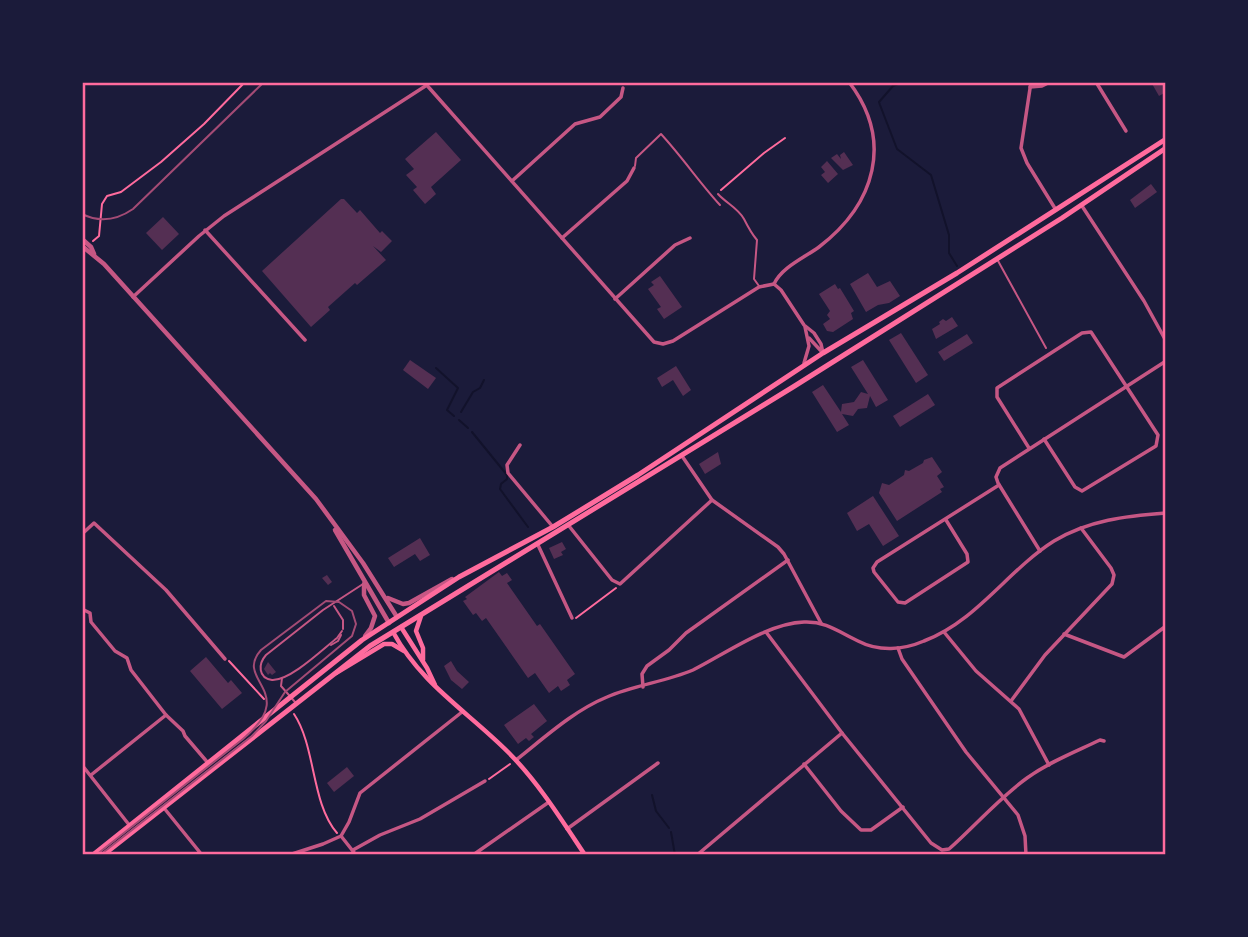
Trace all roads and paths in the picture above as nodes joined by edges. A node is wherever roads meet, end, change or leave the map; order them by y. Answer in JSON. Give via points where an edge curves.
{"nodes":[{"id":1,"x":245,"y":82,"type":"edge"},
{"id":2,"x":849,"y":82,"type":"edge"},
{"id":3,"x":1050,"y":82,"type":"edge"},
{"id":4,"x":1096,"y":82,"type":"edge"},
{"id":5,"x":426,"y":84,"type":"edge"},
{"id":6,"x":1030,"y":84,"type":"edge"},
{"id":7,"x":624,"y":88,"type":"dead end"},
{"id":8,"x":1126,"y":131,"type":"dead end"},
{"id":9,"x":785,"y":138,"type":"dead end"},
{"id":10,"x":1166,"y":139,"type":"edge"},
{"id":11,"x":1166,"y":148,"type":"edge"},
{"id":12,"x":635,"y":168,"type":"joint"},
{"id":13,"x":512,"y":181,"type":"junction"},
{"id":14,"x":718,"y":194,"type":"joint"},
{"id":15,"x":1076,"y":197,"type":"junction"},
{"id":16,"x":720,"y":205,"type":"dead end"},
{"id":17,"x":1082,"y":205,"type":"junction"},
{"id":18,"x":1056,"y":209,"type":"junction"},
{"id":19,"x":1062,"y":218,"type":"junction"},
{"id":20,"x":205,"y":230,"type":"junction"},
{"id":21,"x":562,"y":238,"type":"junction"},
{"id":22,"x":690,"y":238,"type":"dead end"},
{"id":23,"x":82,"y":239,"type":"edge"},
{"id":24,"x":91,"y":242,"type":"dead end"},
{"id":25,"x":82,"y":246,"type":"edge"},
{"id":26,"x":94,"y":254,"type":"junction"},
{"id":27,"x":980,"y":258,"type":"junction"},
{"id":28,"x":997,"y":258,"type":"junction"},
{"id":29,"x":985,"y":266,"type":"junction"},
{"id":30,"x":774,"y":284,"type":"junction"},
{"id":31,"x":759,"y":287,"type":"junction"},
{"id":32,"x":133,"y":296,"type":"junction"},
{"id":33,"x":615,"y":299,"type":"junction"},
{"id":34,"x":804,"y":325,"type":"junction"},
{"id":35,"x":808,"y":337,"type":"junction"},
{"id":36,"x":305,"y":340,"type":"dead end"},
{"id":37,"x":1166,"y":341,"type":"edge"},
{"id":38,"x":1046,"y":348,"type":"dead end"},
{"id":39,"x":823,"y":353,"type":"junction"},
{"id":40,"x":1166,"y":361,"type":"edge"},
{"id":41,"x":830,"y":364,"type":"junction"},
{"id":42,"x":802,"y":367,"type":"junction"},
{"id":43,"x":1126,"y":386,"type":"junction"},
{"id":44,"x":1044,"y":439,"type":"junction"},
{"id":45,"x":520,"y":445,"type":"dead end"},
{"id":46,"x":1029,"y":448,"type":"junction"},
{"id":47,"x":682,"y":456,"type":"junction"},
{"id":48,"x":999,"y":485,"type":"junction"},
{"id":49,"x":712,"y":500,"type":"junction"},
{"id":50,"x":1166,"y":513,"type":"edge"},
{"id":51,"x":330,"y":520,"type":"junction"},
{"id":52,"x":946,"y":520,"type":"junction"},
{"id":53,"x":569,"y":526,"type":"junction"},
{"id":54,"x":553,"y":527,"type":"junction"},
{"id":55,"x":1081,"y":528,"type":"junction"},
{"id":56,"x":82,"y":534,"type":"edge"},
{"id":57,"x":538,"y":545,"type":"junction"},
{"id":58,"x":1040,"y":551,"type":"junction"},
{"id":59,"x":788,"y":560,"type":"junction"},
{"id":60,"x":459,"y":577,"type":"junction"},
{"id":61,"x":372,"y":578,"type":"junction"},
{"id":62,"x":365,"y":583,"type":"junction"},
{"id":63,"x":618,"y":584,"type":"junction"},
{"id":64,"x":384,"y":596,"type":"junction"},
{"id":65,"x":334,"y":605,"type":"junction"},
{"id":66,"x":430,"y":607,"type":"junction"},
{"id":67,"x":82,"y":609,"type":"edge"},
{"id":68,"x":341,"y":617,"type":"junction"},
{"id":69,"x":397,"y":617,"type":"junction"},
{"id":70,"x":572,"y":618,"type":"joint"},
{"id":71,"x":347,"y":621,"type":"dead end"},
{"id":72,"x":821,"y":622,"type":"junction"},
{"id":73,"x":388,"y":623,"type":"junction"},
{"id":74,"x":401,"y":626,"type":"junction"},
{"id":75,"x":1166,"y":626,"type":"edge"},
{"id":76,"x":393,"y":631,"type":"junction"},
{"id":77,"x":766,"y":632,"type":"junction"},
{"id":78,"x":944,"y":632,"type":"junction"},
{"id":79,"x":1064,"y":634,"type":"junction"},
{"id":80,"x":362,"y":640,"type":"junction"},
{"id":81,"x":325,"y":648,"type":"junction"},
{"id":82,"x":898,"y":648,"type":"junction"},
{"id":83,"x":323,"y":652,"type":"dead end"},
{"id":84,"x":406,"y":652,"type":"junction"},
{"id":85,"x":311,"y":658,"type":"junction"},
{"id":86,"x":225,"y":659,"type":"joint"},
{"id":87,"x":423,"y":661,"type":"junction"},
{"id":88,"x":308,"y":664,"type":"dead end"},
{"id":89,"x":332,"y":674,"type":"junction"},
{"id":90,"x":283,"y":677,"type":"junction"},
{"id":91,"x":435,"y":686,"type":"junction"},
{"id":92,"x":643,"y":687,"type":"junction"},
{"id":93,"x":290,"y":697,"type":"junction"},
{"id":94,"x":264,"y":699,"type":"dead end"},
{"id":95,"x":1011,"y":701,"type":"junction"},
{"id":96,"x":295,"y":703,"type":"junction"},
{"id":97,"x":289,"y":708,"type":"junction"},
{"id":98,"x":463,"y":712,"type":"junction"},
{"id":99,"x":166,"y":715,"type":"junction"},
{"id":100,"x":842,"y":733,"type":"junction"},
{"id":101,"x":1104,"y":741,"type":"dead end"},
{"id":102,"x":516,"y":760,"type":"junction"},
{"id":103,"x":658,"y":763,"type":"dead end"},
{"id":104,"x":208,"y":764,"type":"junction"},
{"id":105,"x":804,"y":764,"type":"junction"},
{"id":106,"x":82,"y":765,"type":"edge"},
{"id":107,"x":1049,"y":765,"type":"junction"},
{"id":108,"x":91,"y":775,"type":"junction"},
{"id":109,"x":485,"y":781,"type":"joint"},
{"id":110,"x":1004,"y":798,"type":"junction"},
{"id":111,"x":160,"y":802,"type":"junction"},
{"id":112,"x":549,"y":802,"type":"junction"},
{"id":113,"x":903,"y":807,"type":"junction"},
{"id":114,"x":164,"y":808,"type":"junction"},
{"id":115,"x":130,"y":826,"type":"junction"},
{"id":116,"x":568,"y":829,"type":"junction"},
{"id":117,"x":341,"y":836,"type":"junction"},
{"id":118,"x":353,"y":850,"type":"junction"},
{"id":119,"x":93,"y":855,"type":"edge"},
{"id":120,"x":103,"y":855,"type":"edge"},
{"id":121,"x":202,"y":855,"type":"edge"},
{"id":122,"x":289,"y":855,"type":"edge"},
{"id":123,"x":356,"y":855,"type":"edge"},
{"id":124,"x":473,"y":855,"type":"edge"},
{"id":125,"x":585,"y":855,"type":"edge"},
{"id":126,"x":697,"y":855,"type":"edge"},
{"id":127,"x":1026,"y":855,"type":"edge"}],
"edges":[{"from":1,"to":24,"type":"path","via":[[185,142],[126,188],[107,196],[99,233]]},
{"from":2,"to":30,"type":"street","via":[[872,129],[871,180],[848,221],[780,274]]},
{"from":3,"to":6,"type":"street"},
{"from":4,"to":8,"type":"street"},
{"from":5,"to":13,"type":"street"},
{"from":5,"to":20,"type":"street"},
{"from":6,"to":18,"type":"street","via":[[1021,148]]},
{"from":7,"to":13,"type":"street","via":[[600,117],[575,124]]},
{"from":9,"to":14,"type":"path"},
{"from":10,"to":15,"type":"main road"},
{"from":11,"to":17,"type":"main road"},
{"from":12,"to":16,"type":"lane","via":[[636,158],[661,135]]},
{"from":12,"to":21,"type":"street"},
{"from":13,"to":21,"type":"street"},
{"from":14,"to":31,"type":"lane","via":[[745,220],[757,240],[754,278]]},
{"from":15,"to":17,"type":"main road"},
{"from":15,"to":18,"type":"main road"},
{"from":17,"to":19,"type":"main road"},
{"from":17,"to":37,"type":"street"},
{"from":18,"to":19,"type":"main road"},
{"from":18,"to":27,"type":"main road"},
{"from":19,"to":28,"type":"main road"},
{"from":20,"to":32,"type":"street"},
{"from":20,"to":36,"type":"street"},
{"from":21,"to":33,"type":"street"},
{"from":22,"to":33,"type":"street","via":[[675,245]]},
{"from":23,"to":26,"type":"street"},
{"from":25,"to":26,"type":"street"},
{"from":26,"to":32,"type":"street"},
{"from":27,"to":29,"type":"main road"},
{"from":27,"to":39,"type":"main road"},
{"from":28,"to":29,"type":"main road"},
{"from":28,"to":38,"type":"lane"},
{"from":29,"to":41,"type":"main road"},
{"from":30,"to":31,"type":"street"},
{"from":30,"to":34,"type":"street"},
{"from":31,"to":33,"type":"street","via":[[673,341],[657,344]]},
{"from":32,"to":51,"type":"street"},
{"from":34,"to":35,"type":"street"},
{"from":34,"to":39,"type":"street","via":[[814,333]]},
{"from":35,"to":39,"type":"street"},
{"from":35,"to":42,"type":"street","via":[[808,355]]},
{"from":39,"to":41,"type":"main road"},
{"from":39,"to":42,"type":"main road"},
{"from":40,"to":43,"type":"street"},
{"from":41,"to":47,"type":"main road"},
{"from":42,"to":54,"type":"main road"},
{"from":43,"to":44,"type":"street"},
{"from":43,"to":44,"type":"street","via":[[1158,439],[1156,446],[1082,491],[1074,487]]},
{"from":43,"to":46,"type":"street","via":[[1088,331],[1000,385],[997,397]]},
{"from":44,"to":46,"type":"street"},
{"from":45,"to":54,"type":"street","via":[[507,465],[508,473]]},
{"from":46,"to":48,"type":"street","via":[[1002,465],[996,477]]},
{"from":47,"to":49,"type":"street"},
{"from":47,"to":53,"type":"main road"},
{"from":48,"to":52,"type":"street"},
{"from":48,"to":58,"type":"street"},
{"from":49,"to":59,"type":"street","via":[[778,547]]},
{"from":49,"to":63,"type":"street"},
{"from":50,"to":55,"type":"street","via":[[1123,517]]},
{"from":51,"to":61,"type":"street"},
{"from":51,"to":62,"type":"street"},
{"from":52,"to":52,"type":"street","via":[[874,565],[874,572],[898,601],[905,603],[968,562]]},
{"from":53,"to":57,"type":"main road"},
{"from":53,"to":63,"type":"street"},
{"from":54,"to":60,"type":"main road"},
{"from":55,"to":58,"type":"street"},
{"from":55,"to":79,"type":"street","via":[[1114,578]]},
{"from":56,"to":86,"type":"street","via":[[94,523],[166,590]]},
{"from":57,"to":66,"type":"main road"},
{"from":57,"to":70,"type":"street"},
{"from":58,"to":78,"type":"street"},
{"from":59,"to":72,"type":"street"},
{"from":59,"to":92,"type":"street","via":[[647,666]]},
{"from":60,"to":64,"type":"street","via":[[406,604]]},
{"from":60,"to":69,"type":"main road"},
{"from":61,"to":62,"type":"lane"},
{"from":61,"to":64,"type":"street"},
{"from":62,"to":65,"type":"lane"},
{"from":62,"to":73,"type":"street"},
{"from":62,"to":80,"type":"street","via":[[364,595],[375,616]]},
{"from":63,"to":70,"type":"path"},
{"from":64,"to":69,"type":"street"},
{"from":65,"to":68,"type":"lane"},
{"from":65,"to":90,"type":"lane","via":[[262,658],[263,675],[273,680]]},
{"from":66,"to":74,"type":"main road"},
{"from":66,"to":87,"type":"main road","via":[[416,627],[424,648]]},
{"from":67,"to":99,"type":"street","via":[[115,651],[128,660]]},
{"from":68,"to":71,"type":"lane"},
{"from":68,"to":81,"type":"lane","via":[[342,631]]},
{"from":69,"to":73,"type":"main road"},
{"from":69,"to":74,"type":"main road"},
{"from":72,"to":77,"type":"street","via":[[803,621]]},
{"from":72,"to":82,"type":"street","via":[[867,646]]},
{"from":73,"to":76,"type":"main road"},
{"from":73,"to":80,"type":"main road"},
{"from":74,"to":76,"type":"main road"},
{"from":74,"to":87,"type":"main road"},
{"from":75,"to":79,"type":"street","via":[[1124,657]]},
{"from":76,"to":84,"type":"main road"},
{"from":76,"to":89,"type":"main road"},
{"from":77,"to":92,"type":"street","via":[[690,671]]},
{"from":77,"to":100,"type":"street"},
{"from":78,"to":82,"type":"street"},
{"from":78,"to":95,"type":"street","via":[[976,671]]},
{"from":79,"to":95,"type":"street"},
{"from":80,"to":93,"type":"main road"},
{"from":81,"to":83,"type":"lane"},
{"from":81,"to":85,"type":"lane"},
{"from":82,"to":110,"type":"street","via":[[959,743]]},
{"from":84,"to":89,"type":"main road","via":[[384,644]]},
{"from":84,"to":91,"type":"main road"},
{"from":85,"to":88,"type":"lane"},
{"from":85,"to":90,"type":"lane"},
{"from":86,"to":94,"type":"path"},
{"from":87,"to":91,"type":"main road"},
{"from":89,"to":96,"type":"main road"},
{"from":90,"to":93,"type":"lane","via":[[281,686]]},
{"from":91,"to":98,"type":"main road"},
{"from":92,"to":102,"type":"street","via":[[586,708]]},
{"from":93,"to":96,"type":"lane"},
{"from":93,"to":104,"type":"main road"},
{"from":95,"to":107,"type":"street"},
{"from":96,"to":97,"type":"main road"},
{"from":97,"to":114,"type":"main road"},
{"from":97,"to":117,"type":"path","via":[[302,726],[331,826]]},
{"from":98,"to":102,"type":"main road"},
{"from":98,"to":117,"type":"street","via":[[360,793]]},
{"from":99,"to":104,"type":"street"},
{"from":99,"to":108,"type":"street"},
{"from":100,"to":105,"type":"street"},
{"from":100,"to":113,"type":"street"},
{"from":101,"to":107,"type":"street"},
{"from":102,"to":109,"type":"path"},
{"from":102,"to":112,"type":"main road"},
{"from":103,"to":116,"type":"street"},
{"from":104,"to":111,"type":"main road"},
{"from":105,"to":113,"type":"street","via":[[861,830],[871,830]]},
{"from":105,"to":126,"type":"street"},
{"from":106,"to":108,"type":"street"},
{"from":107,"to":110,"type":"street"},
{"from":108,"to":115,"type":"street"},
{"from":109,"to":118,"type":"street","via":[[420,819]]},
{"from":110,"to":113,"type":"street","via":[[949,849],[942,850]]},
{"from":110,"to":127,"type":"street","via":[[1020,819]]},
{"from":111,"to":114,"type":"main road"},
{"from":111,"to":115,"type":"main road"},
{"from":112,"to":116,"type":"main road"},
{"from":112,"to":124,"type":"street"},
{"from":114,"to":120,"type":"main road"},
{"from":114,"to":121,"type":"street"},
{"from":115,"to":119,"type":"main road"},
{"from":116,"to":125,"type":"main road"},
{"from":117,"to":118,"type":"street"},
{"from":117,"to":122,"type":"street"},
{"from":118,"to":123,"type":"street"}]}
